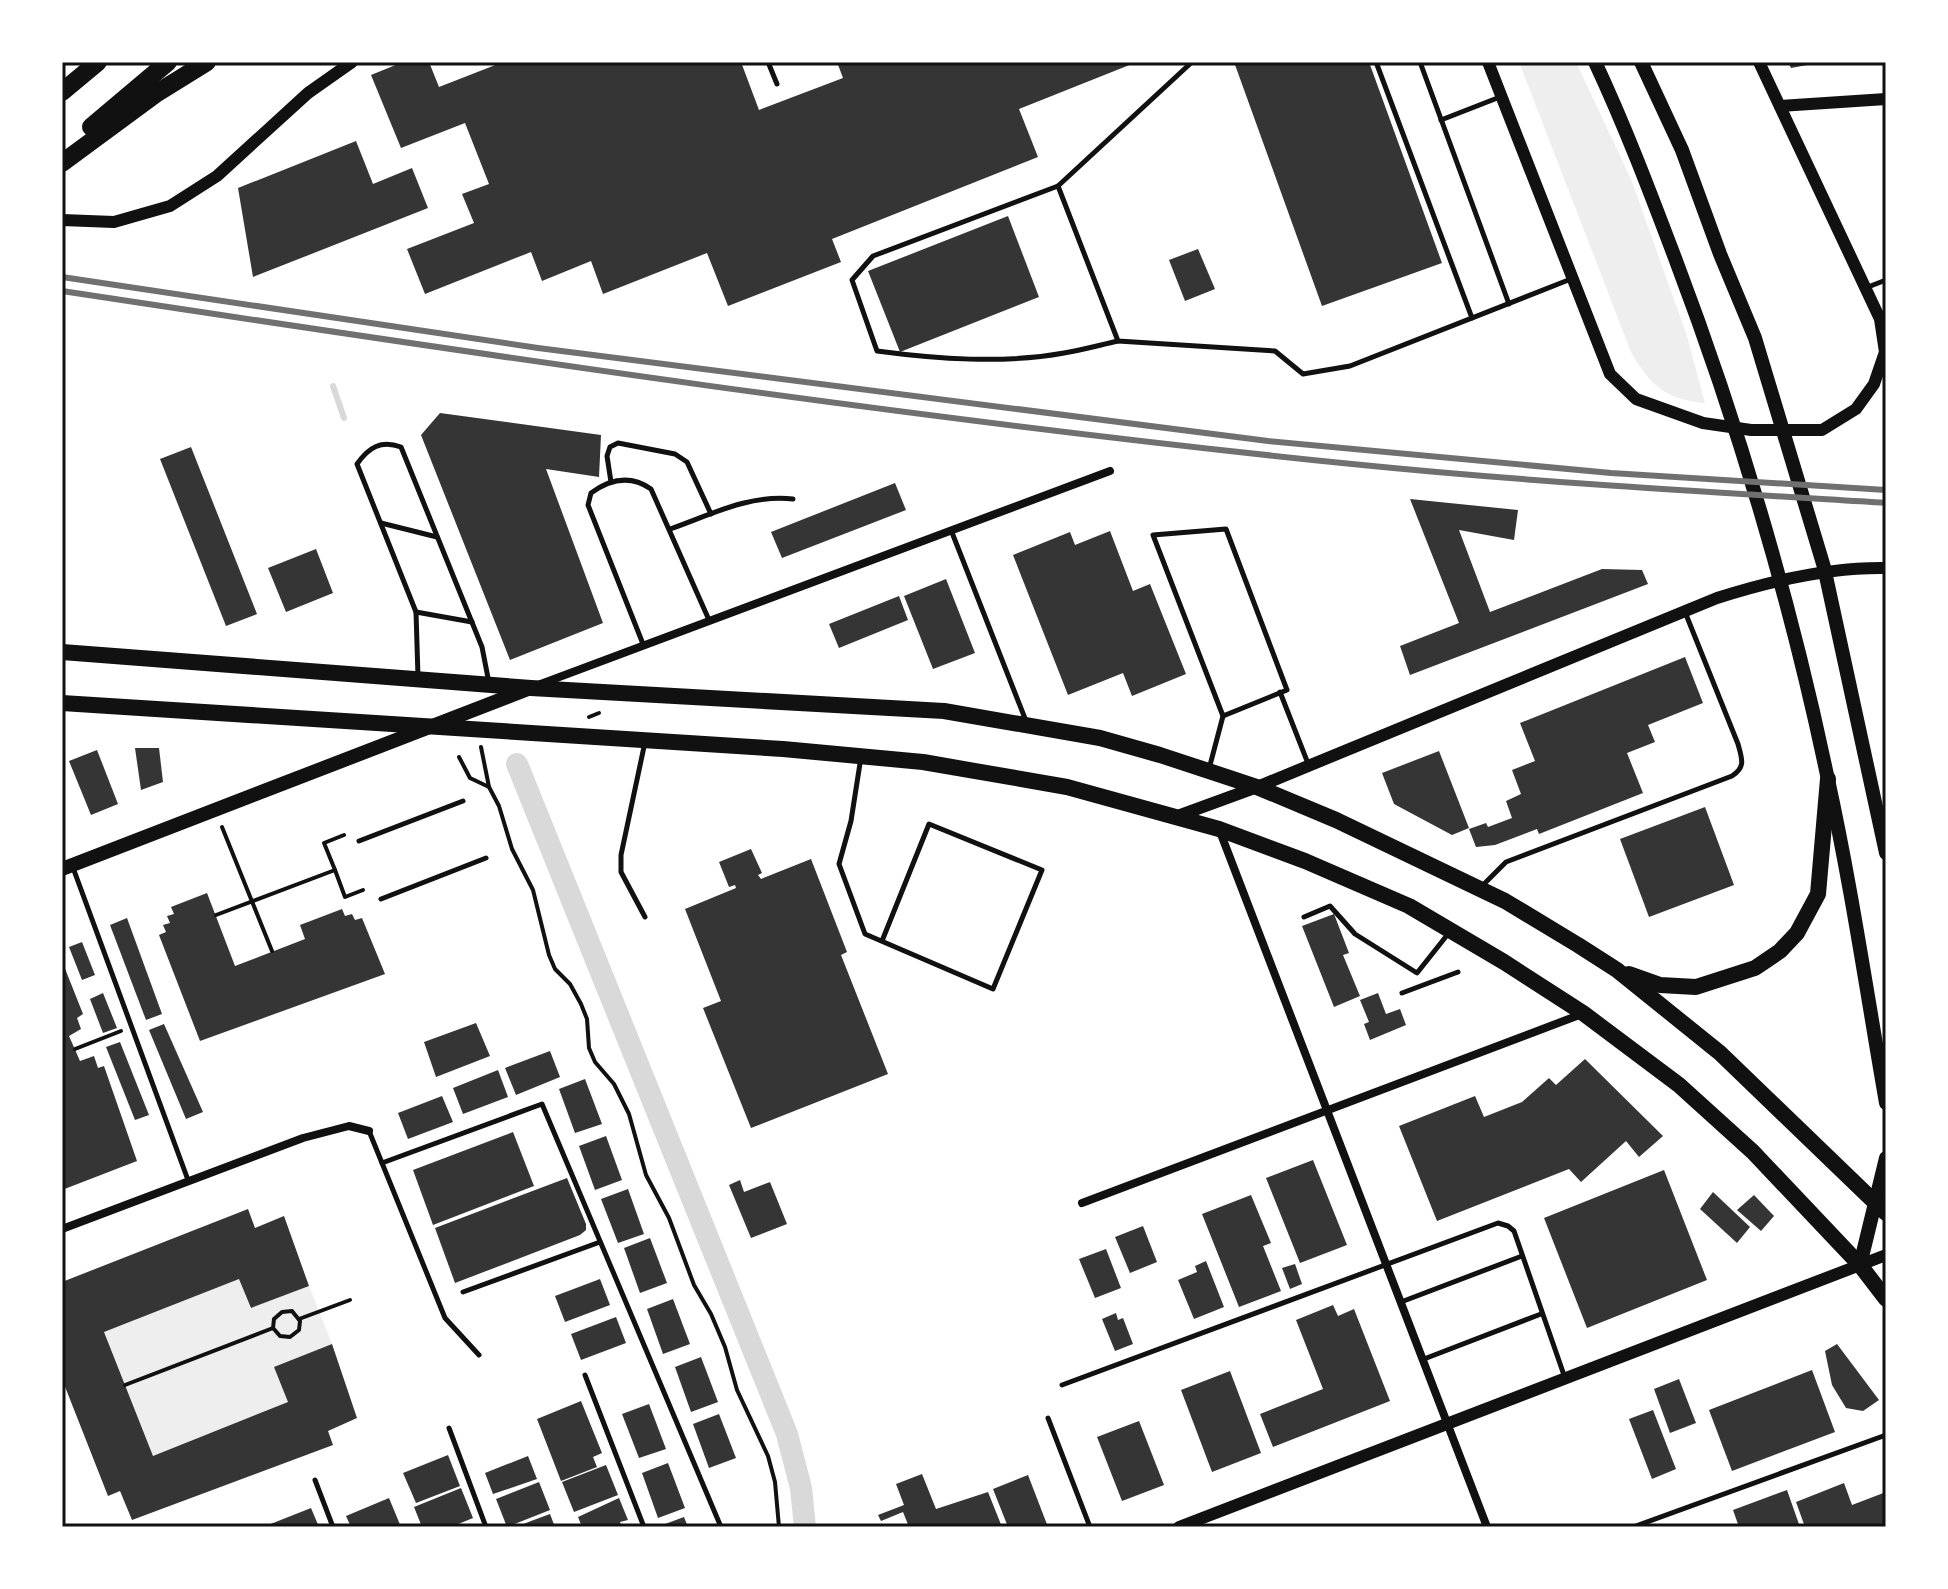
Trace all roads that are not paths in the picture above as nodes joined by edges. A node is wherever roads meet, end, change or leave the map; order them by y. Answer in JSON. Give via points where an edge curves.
{"nodes":[{"id":1,"x":98,"y":62,"type":"edge"},
{"id":2,"x":168,"y":62,"type":"edge"},
{"id":3,"x":207,"y":62,"type":"edge"},
{"id":4,"x":352,"y":62,"type":"edge"},
{"id":5,"x":768,"y":62,"type":"edge"},
{"id":6,"x":1192,"y":62,"type":"edge"},
{"id":7,"x":1376,"y":62,"type":"edge"},
{"id":8,"x":1420,"y":62,"type":"edge"},
{"id":9,"x":1488,"y":62,"type":"edge"},
{"id":10,"x":1595,"y":62,"type":"edge"},
{"id":11,"x":1641,"y":62,"type":"edge"},
{"id":12,"x":1759,"y":62,"type":"edge"},
{"id":13,"x":777,"y":84,"type":"dead end"},
{"id":14,"x":62,"y":92,"type":"edge"},
{"id":15,"x":1501,"y":97,"type":"junction"},
{"id":16,"x":1886,"y":99,"type":"edge"},
{"id":17,"x":1780,"y":106,"type":"junction"},
{"id":18,"x":1441,"y":120,"type":"junction"},
{"id":19,"x":96,"y":129,"type":"junction"},
{"id":20,"x":62,"y":155,"type":"edge"},
{"id":21,"x":62,"y":163,"type":"edge"},
{"id":22,"x":1058,"y":186,"type":"junction"},
{"id":23,"x":62,"y":220,"type":"edge"},
{"id":24,"x":1572,"y":278,"type":"junction"},
{"id":25,"x":1886,"y":280,"type":"edge"},
{"id":26,"x":1866,"y":288,"type":"junction"},
{"id":27,"x":1509,"y":304,"type":"junction"},
{"id":28,"x":1472,"y":318,"type":"junction"},
{"id":29,"x":1118,"y":341,"type":"junction"},
{"id":30,"x":1110,"y":471,"type":"dead end"},
{"id":31,"x":611,"y":482,"type":"junction"},
{"id":32,"x":793,"y":499,"type":"dead end"},
{"id":33,"x":711,"y":514,"type":"junction"},
{"id":34,"x":380,"y":523,"type":"junction"},
{"id":35,"x":670,"y":529,"type":"junction"},
{"id":36,"x":951,"y":530,"type":"junction"},
{"id":37,"x":437,"y":537,"type":"junction"},
{"id":38,"x":1886,"y":568,"type":"edge"},
{"id":39,"x":1685,"y":611,"type":"junction"},
{"id":40,"x":416,"y":612,"type":"junction"},
{"id":41,"x":709,"y":620,"type":"junction"},
{"id":42,"x":472,"y":622,"type":"junction"},
{"id":43,"x":643,"y":644,"type":"junction"},
{"id":44,"x":62,"y":652,"type":"edge"},
{"id":45,"x":418,"y":679,"type":"junction"},
{"id":46,"x":489,"y":684,"type":"junction"},
{"id":47,"x":531,"y":688,"type":"junction"},
{"id":48,"x":1280,"y":692,"type":"junction"},
{"id":49,"x":62,"y":703,"type":"edge"},
{"id":50,"x":1223,"y":716,"type":"junction"},
{"id":51,"x":431,"y":726,"type":"junction"},
{"id":52,"x":1028,"y":726,"type":"junction"},
{"id":53,"x":645,"y":741,"type":"junction"},
{"id":54,"x":861,"y":756,"type":"junction"},
{"id":55,"x":1309,"y":766,"type":"junction"},
{"id":56,"x":1209,"y":771,"type":"junction"},
{"id":57,"x":1828,"y":779,"type":"junction"},
{"id":58,"x":1257,"y":787,"type":"junction"},
{"id":59,"x":463,"y":801,"type":"dead end"},
{"id":60,"x":1174,"y":818,"type":"junction"},
{"id":61,"x":1219,"y":829,"type":"junction"},
{"id":62,"x":359,"y":841,"type":"dead end"},
{"id":63,"x":1886,"y":853,"type":"edge"},
{"id":64,"x":486,"y":858,"type":"dead end"},
{"id":65,"x":67,"y":867,"type":"edge"},
{"id":66,"x":1480,"y":888,"type":"junction"},
{"id":67,"x":381,"y":899,"type":"dead end"},
{"id":68,"x":645,"y":917,"type":"dead end"},
{"id":69,"x":1304,"y":917,"type":"dead end"},
{"id":70,"x":1451,"y":930,"type":"junction"},
{"id":71,"x":882,"y":941,"type":"junction"},
{"id":72,"x":1617,"y":970,"type":"junction"},
{"id":73,"x":1458,"y":972,"type":"dead end"},
{"id":74,"x":1417,"y":973,"type":"junction"},
{"id":75,"x":1421,"y":986,"type":"junction"},
{"id":76,"x":1402,"y":993,"type":"dead end"},
{"id":77,"x":1583,"y":1013,"type":"junction"},
{"id":78,"x":1886,"y":1103,"type":"edge"},
{"id":79,"x":1328,"y":1111,"type":"junction"},
{"id":80,"x":369,"y":1131,"type":"joint"},
{"id":81,"x":1886,"y":1158,"type":"edge"},
{"id":82,"x":382,"y":1163,"type":"junction"},
{"id":83,"x":188,"y":1180,"type":"junction"},
{"id":84,"x":1082,"y":1203,"type":"dead end"},
{"id":85,"x":1881,"y":1208,"type":"edge"},
{"id":86,"x":62,"y":1229,"type":"edge"},
{"id":87,"x":600,"y":1242,"type":"junction"},
{"id":88,"x":1886,"y":1255,"type":"edge"},
{"id":89,"x":1522,"y":1256,"type":"junction"},
{"id":90,"x":1386,"y":1263,"type":"junction"},
{"id":91,"x":1860,"y":1265,"type":"junction"},
{"id":92,"x":463,"y":1292,"type":"dead end"},
{"id":93,"x":1886,"y":1299,"type":"edge"},
{"id":94,"x":1401,"y":1302,"type":"junction"},
{"id":95,"x":1541,"y":1313,"type":"junction"},
{"id":96,"x":479,"y":1355,"type":"dead end"},
{"id":97,"x":1423,"y":1359,"type":"junction"},
{"id":98,"x":585,"y":1375,"type":"dead end"},
{"id":99,"x":1565,"y":1379,"type":"junction"},
{"id":100,"x":1062,"y":1385,"type":"dead end"},
{"id":101,"x":1048,"y":1418,"type":"dead end"},
{"id":102,"x":1447,"y":1424,"type":"junction"},
{"id":103,"x":449,"y":1428,"type":"dead end"},
{"id":104,"x":1886,"y":1435,"type":"edge"},
{"id":105,"x":315,"y":1480,"type":"dead end"},
{"id":106,"x":333,"y":1527,"type":"edge"},
{"id":107,"x":486,"y":1527,"type":"edge"},
{"id":108,"x":644,"y":1527,"type":"edge"},
{"id":109,"x":721,"y":1527,"type":"edge"},
{"id":110,"x":1090,"y":1527,"type":"edge"},
{"id":111,"x":1179,"y":1527,"type":"edge"},
{"id":112,"x":1487,"y":1527,"type":"edge"},
{"id":113,"x":1633,"y":1527,"type":"edge"}],
"edges":[{"from":1,"to":14,"type":"highway"},
{"from":2,"to":19,"type":"highway"},
{"from":3,"to":19,"type":"highway"},
{"from":4,"to":23,"type":"street","via":[[308,93],[217,176],[170,206],[114,222]]},
{"from":5,"to":13,"type":"lane"},
{"from":6,"to":22,"type":"lane"},
{"from":7,"to":28,"type":"lane"},
{"from":8,"to":18,"type":"lane"},
{"from":9,"to":15,"type":"street"},
{"from":10,"to":57,"type":"main road","via":[[1630,135],[1760,502]]},
{"from":11,"to":63,"type":"main road","via":[[1682,150],[1755,338],[1824,567]]},
{"from":12,"to":17,"type":"street"},
{"from":15,"to":18,"type":"lane"},
{"from":15,"to":24,"type":"street"},
{"from":16,"to":17,"type":"street"},
{"from":17,"to":26,"type":"street"},
{"from":18,"to":27,"type":"lane"},
{"from":19,"to":20,"type":"highway"},
{"from":19,"to":21,"type":"highway"},
{"from":22,"to":29,"type":"lane"},
{"from":22,"to":29,"type":"lane","via":[[873,256],[852,280],[877,351],[932,358],[1032,357]]},
{"from":24,"to":26,"type":"street","via":[[1610,374],[1636,399],[1703,423],[1751,430],[1822,430],[1856,409],[1874,384],[1885,352],[1880,319]]},
{"from":24,"to":27,"type":"lane"},
{"from":25,"to":26,"type":"lane"},
{"from":27,"to":28,"type":"lane"},
{"from":28,"to":29,"type":"lane","via":[[1350,366],[1303,374],[1275,351]]},
{"from":30,"to":36,"type":"street"},
{"from":31,"to":33,"type":"lane","via":[[607,456],[618,443],[675,454],[687,462]]},
{"from":31,"to":35,"type":"lane","via":[[639,481],[651,489]]},
{"from":31,"to":43,"type":"lane","via":[[591,493],[588,505]]},
{"from":32,"to":33,"type":"lane","via":[[765,499]]},
{"from":33,"to":35,"type":"lane"},
{"from":34,"to":37,"type":"lane"},
{"from":34,"to":37,"type":"lane","via":[[357,464],[378,444],[389,443],[401,447]]},
{"from":34,"to":40,"type":"lane"},
{"from":35,"to":41,"type":"lane"},
{"from":36,"to":41,"type":"street"},
{"from":36,"to":52,"type":"lane"},
{"from":37,"to":42,"type":"lane"},
{"from":38,"to":39,"type":"street","via":[[1765,583]]},
{"from":39,"to":55,"type":"street"},
{"from":39,"to":66,"type":"lane","via":[[1738,744],[1740,771],[1506,862]]},
{"from":40,"to":42,"type":"lane"},
{"from":40,"to":45,"type":"lane"},
{"from":41,"to":43,"type":"street"},
{"from":42,"to":46,"type":"lane"},
{"from":43,"to":47,"type":"street"},
{"from":44,"to":45,"type":"highway"},
{"from":45,"to":46,"type":"highway"},
{"from":46,"to":47,"type":"highway"},
{"from":47,"to":51,"type":"main road"},
{"from":47,"to":52,"type":"highway","via":[[944,711]]},
{"from":48,"to":50,"type":"lane"},
{"from":48,"to":50,"type":"lane","via":[[1287,690],[1226,529],[1153,535]]},
{"from":48,"to":55,"type":"lane"},
{"from":49,"to":51,"type":"highway"},
{"from":50,"to":56,"type":"lane"},
{"from":51,"to":53,"type":"highway"},
{"from":51,"to":65,"type":"main road"},
{"from":52,"to":56,"type":"highway","via":[[1100,738]]},
{"from":53,"to":54,"type":"highway"},
{"from":53,"to":68,"type":"lane","via":[[621,855],[621,872]]},
{"from":54,"to":60,"type":"highway","via":[[1067,787]]},
{"from":54,"to":71,"type":"lane","via":[[839,864],[865,934]]},
{"from":55,"to":58,"type":"street"},
{"from":56,"to":58,"type":"highway"},
{"from":57,"to":72,"type":"highway","via":[[1818,894],[1797,933],[1780,951],[1755,968],[1696,987],[1660,985]]},
{"from":57,"to":78,"type":"main road"},
{"from":58,"to":60,"type":"street"},
{"from":58,"to":66,"type":"highway"},
{"from":59,"to":62,"type":"lane"},
{"from":60,"to":61,"type":"highway"},
{"from":61,"to":70,"type":"highway","via":[[1409,906]]},
{"from":61,"to":79,"type":"street"},
{"from":64,"to":67,"type":"lane"},
{"from":65,"to":83,"type":"lane"},
{"from":66,"to":72,"type":"highway"},
{"from":69,"to":74,"type":"lane","via":[[1330,906],[1355,934]]},
{"from":70,"to":74,"type":"lane"},
{"from":70,"to":77,"type":"highway"},
{"from":71,"to":71,"type":"lane","via":[[993,989],[1042,870],[929,824]]},
{"from":72,"to":85,"type":"highway","via":[[1720,1053]]},
{"from":73,"to":75,"type":"lane"},
{"from":74,"to":75,"type":"lane"},
{"from":75,"to":76,"type":"lane"},
{"from":77,"to":79,"type":"street"},
{"from":77,"to":91,"type":"highway","via":[[1679,1085],[1753,1152]]},
{"from":79,"to":84,"type":"street"},
{"from":79,"to":90,"type":"street"},
{"from":80,"to":82,"type":"lane"},
{"from":80,"to":83,"type":"street","via":[[349,1126],[303,1138]]},
{"from":81,"to":85,"type":"main road"},
{"from":82,"to":87,"type":"lane","via":[[542,1104]]},
{"from":82,"to":96,"type":"lane","via":[[445,1318]]},
{"from":83,"to":86,"type":"street"},
{"from":85,"to":91,"type":"main road"},
{"from":87,"to":92,"type":"lane"},
{"from":87,"to":109,"type":"lane"},
{"from":88,"to":91,"type":"street"},
{"from":89,"to":90,"type":"lane","via":[[1514,1231],[1498,1223]]},
{"from":89,"to":94,"type":"lane"},
{"from":89,"to":95,"type":"lane"},
{"from":90,"to":94,"type":"street"},
{"from":90,"to":100,"type":"lane"},
{"from":91,"to":93,"type":"highway"},
{"from":91,"to":99,"type":"street"},
{"from":94,"to":97,"type":"street"},
{"from":95,"to":97,"type":"lane"},
{"from":95,"to":99,"type":"lane"},
{"from":97,"to":102,"type":"street"},
{"from":98,"to":108,"type":"lane"},
{"from":99,"to":102,"type":"street"},
{"from":101,"to":110,"type":"lane"},
{"from":102,"to":111,"type":"street"},
{"from":102,"to":112,"type":"street"},
{"from":103,"to":107,"type":"lane"},
{"from":104,"to":113,"type":"lane"},
{"from":105,"to":106,"type":"lane"}]}
